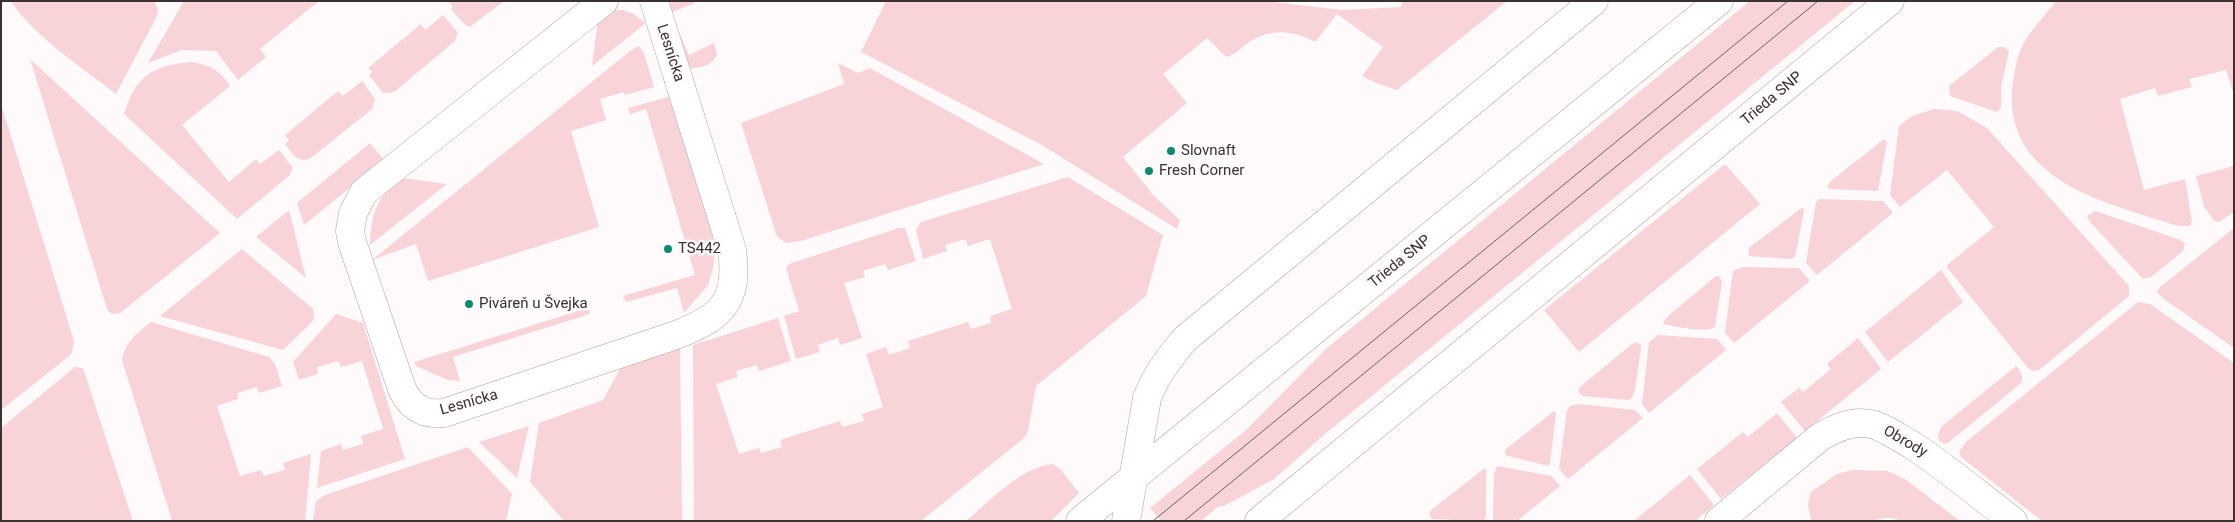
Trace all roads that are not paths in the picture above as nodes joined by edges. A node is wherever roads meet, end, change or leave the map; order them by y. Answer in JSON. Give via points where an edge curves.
{"nodes":[{"id":1,"x":604,"y":1,"type":"edge"},
{"id":2,"x":654,"y":1,"type":"edge"},
{"id":3,"x":1594,"y":1,"type":"edge"},
{"id":4,"x":1719,"y":1,"type":"edge"},
{"id":5,"x":1890,"y":1,"type":"edge"},
{"id":6,"x":1133,"y":477,"type":"junction"},
{"id":7,"x":1080,"y":521,"type":"edge"},
{"id":8,"x":1126,"y":521,"type":"edge"},
{"id":9,"x":1259,"y":521,"type":"edge"},
{"id":10,"x":1719,"y":521,"type":"edge"},
{"id":11,"x":2013,"y":521,"type":"edge"}],
"edges":[{"from":1,"to":2,"type":"street","name":"Lesnícka","via":[[364,192],[356,206],[350,231],[358,263],[402,389],[415,407],[424,412],[444,413],[676,335],[711,317],[728,300],[734,269],[732,250]]},
{"from":3,"to":6,"type":"street","via":[[1184,339],[1153,382]]},
{"from":4,"to":6,"type":"street","name":"Trieda SNP"},
{"from":5,"to":9,"type":"street","name":"Trieda SNP"},
{"from":6,"to":7,"type":"street","name":"Trieda SNP"},
{"from":6,"to":8,"type":"street"},
{"from":10,"to":11,"type":"street","name":"Obrody","via":[[1820,437],[1832,430],[1861,423],[1874,425],[1897,436],[1927,455]]}]}
